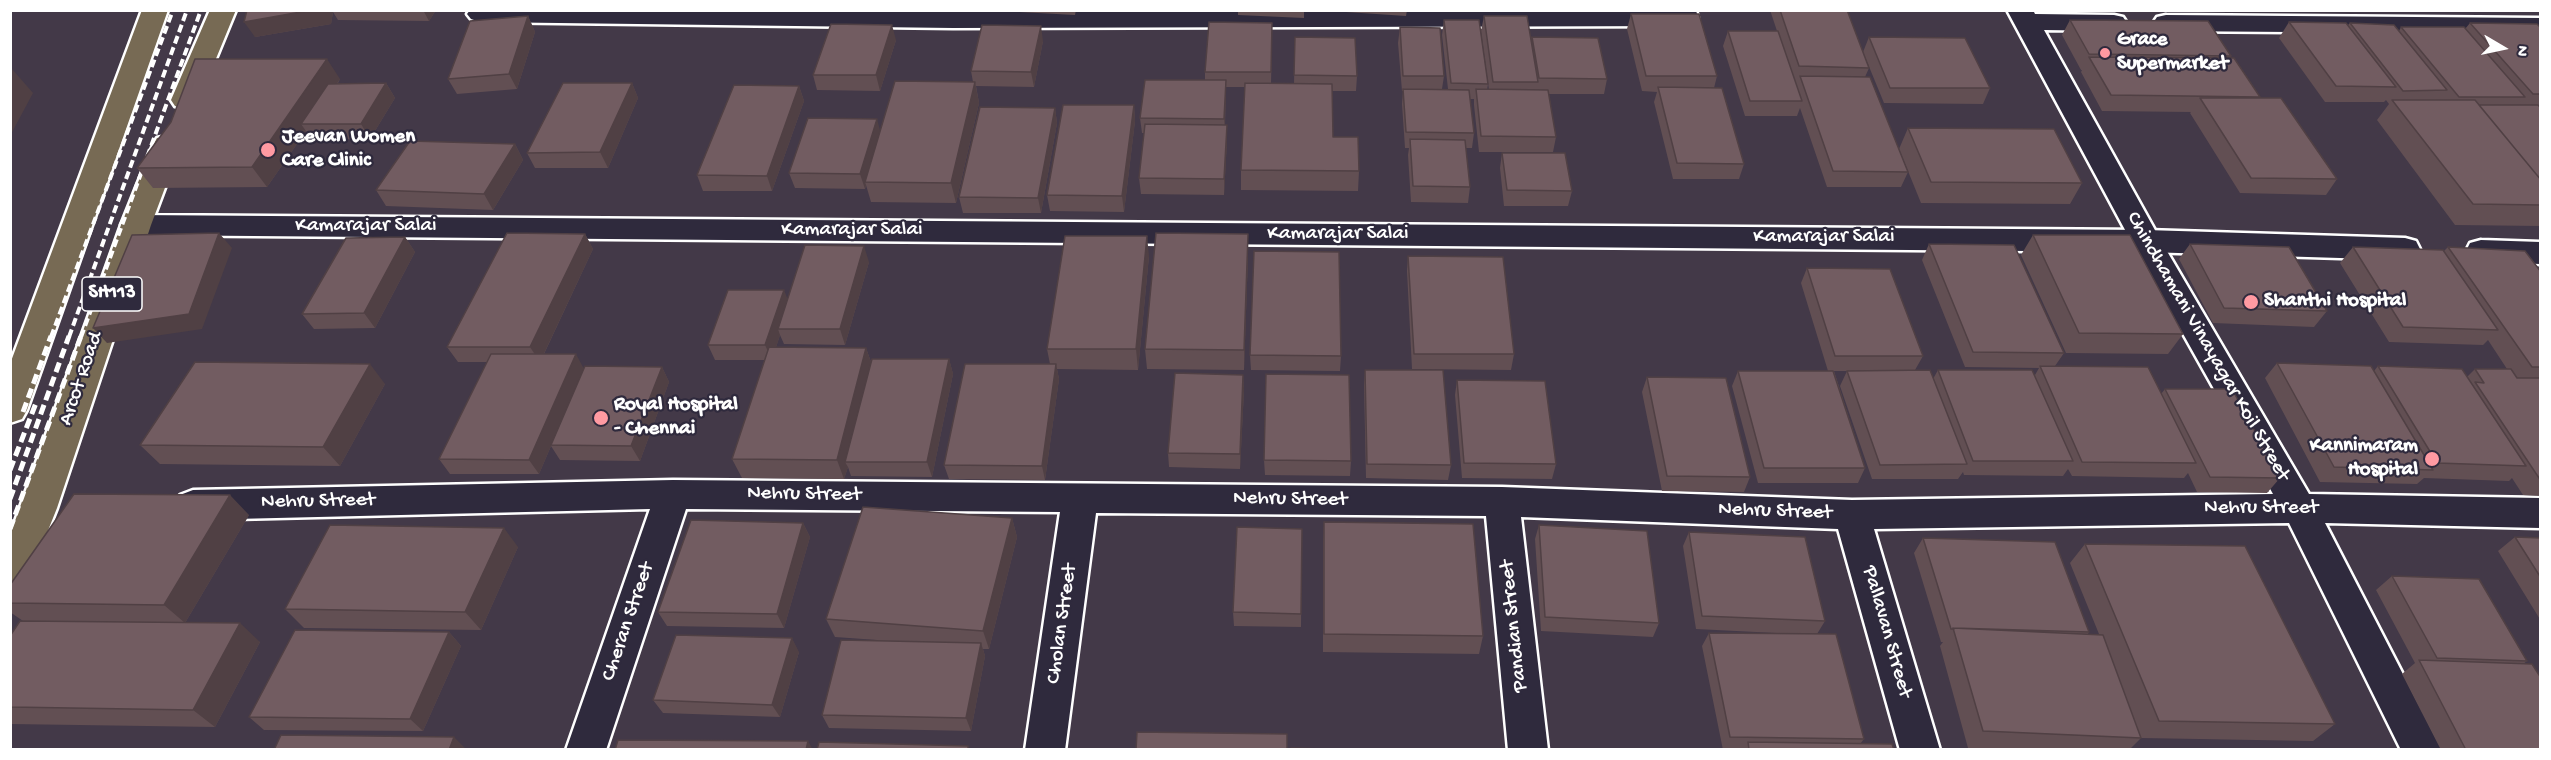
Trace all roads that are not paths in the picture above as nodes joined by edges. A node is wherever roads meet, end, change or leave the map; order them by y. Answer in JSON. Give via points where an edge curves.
{"nodes":[{"id":1,"x":155,"y":10,"type":"edge"},
{"id":2,"x":223,"y":10,"type":"edge"},
{"id":3,"x":481,"y":12,"type":"edge"},
{"id":4,"x":1684,"y":14,"type":"edge"},
{"id":5,"x":1445,"y":15,"type":"edge"},
{"id":6,"x":954,"y":16,"type":"edge"},
{"id":7,"x":2023,"y":16,"type":"edge"},
{"id":8,"x":2333,"y":17,"type":"edge"},
{"id":9,"x":2541,"y":26,"type":"edge"},
{"id":10,"x":136,"y":225,"type":"junction"},
{"id":11,"x":2146,"y":241,"type":"junction"},
{"id":12,"x":2541,"y":253,"type":"edge"},
{"id":13,"x":10,"y":410,"type":"edge"},
{"id":14,"x":673,"y":494,"type":"junction"},
{"id":15,"x":1080,"y":498,"type":"junction"},
{"id":16,"x":1502,"y":502,"type":"junction"},
{"id":17,"x":158,"y":505,"type":"edge"},
{"id":18,"x":74,"y":507,"type":"edge"},
{"id":19,"x":39,"y":508,"type":"junction"},
{"id":20,"x":2299,"y":508,"type":"junction"},
{"id":21,"x":2541,"y":513,"type":"edge"},
{"id":22,"x":1851,"y":515,"type":"junction"},
{"id":23,"x":10,"y":582,"type":"edge"},
{"id":24,"x":586,"y":750,"type":"edge"},
{"id":25,"x":1045,"y":750,"type":"edge"},
{"id":26,"x":1528,"y":750,"type":"edge"},
{"id":27,"x":1920,"y":750,"type":"edge"},
{"id":28,"x":2422,"y":750,"type":"edge"}],
"edges":[{"from":1,"to":13,"type":"main road","number":"SH113"},
{"from":2,"to":10,"type":"main road","name":"Arcot Road","number":"SH113"},
{"from":3,"to":6,"type":"street"},
{"from":4,"to":5,"type":"street"},
{"from":5,"to":6,"type":"street"},
{"from":7,"to":8,"type":"street"},
{"from":7,"to":11,"type":"street","name":"Chindhamani Vinayagar Koil Street"},
{"from":8,"to":9,"type":"street"},
{"from":10,"to":11,"type":"street","name":"Kamarajar Salai"},
{"from":10,"to":19,"type":"main road","name":"Arcot Road","number":"SH113"},
{"from":11,"to":12,"type":"street","name":"Kamarajar Salai"},
{"from":11,"to":20,"type":"street","name":"Chindhamani Vinayagar Koil Street"},
{"from":14,"to":15,"type":"street","name":"Nehru Street"},
{"from":14,"to":17,"type":"street","name":"Nehru Street"},
{"from":14,"to":24,"type":"street","name":"Cheran Street"},
{"from":15,"to":16,"type":"street","name":"Nehru Street"},
{"from":15,"to":25,"type":"street","name":"Cholan Street"},
{"from":16,"to":22,"type":"street","name":"Nehru Street"},
{"from":16,"to":26,"type":"street","name":"Pandian Street"},
{"from":18,"to":19,"type":"street"},
{"from":19,"to":23,"type":"main road","name":"Arcot Road","number":"SH113"},
{"from":20,"to":21,"type":"street","name":"Nehru Street"},
{"from":20,"to":22,"type":"street","name":"Nehru Street"},
{"from":20,"to":28,"type":"street","name":"Chindhamani Vinayagar Koil Street"},
{"from":22,"to":27,"type":"street","name":"Pallavan Street"}]}
